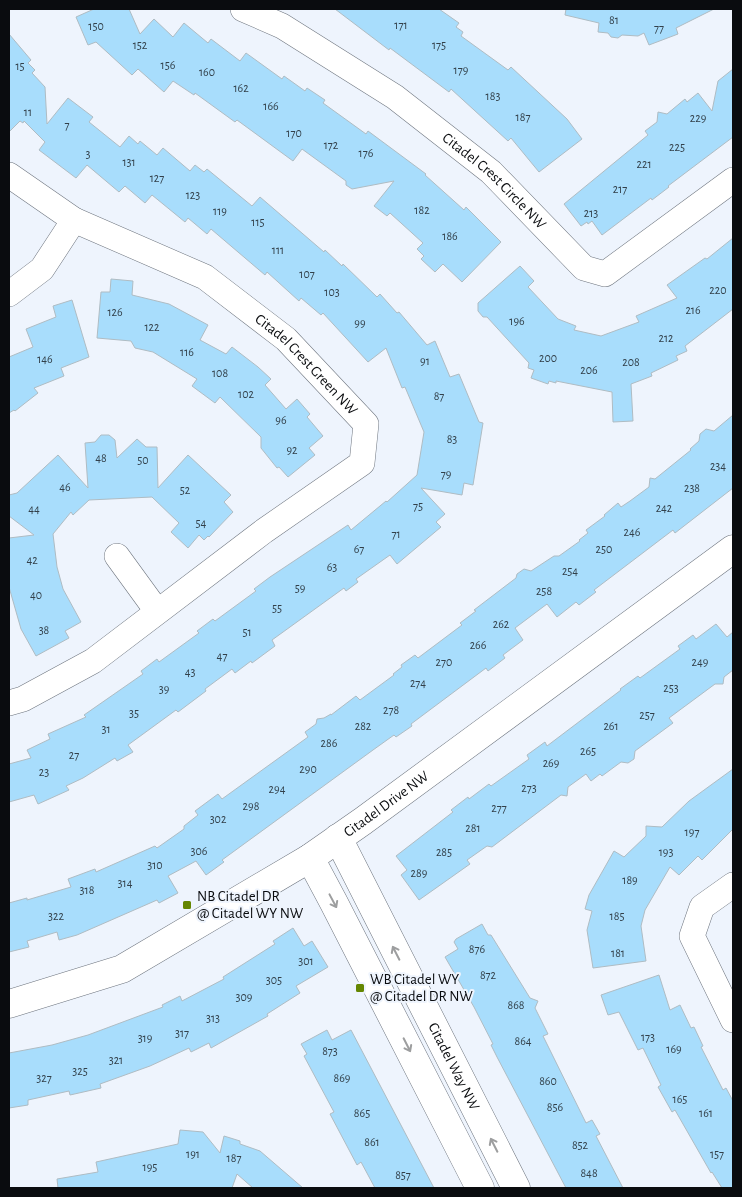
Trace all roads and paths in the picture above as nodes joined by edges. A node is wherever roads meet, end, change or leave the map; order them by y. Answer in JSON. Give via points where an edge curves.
{"nodes":[{"id":1,"x":243,"y":9,"type":"edge"},
{"id":2,"x":9,"y":175,"type":"edge"},
{"id":3,"x":733,"y":180,"type":"edge"},
{"id":4,"x":74,"y":220,"type":"junction"},
{"id":5,"x":9,"y":294,"type":"edge"},
{"id":6,"x":731,"y":555,"type":"edge"},
{"id":7,"x":117,"y":556,"type":"dead end"},
{"id":8,"x":157,"y":611,"type":"junction"},
{"id":9,"x":9,"y":703,"type":"edge"},
{"id":10,"x":338,"y":838,"type":"junction"},
{"id":11,"x":310,"y":858,"type":"junction"},
{"id":12,"x":733,"y":886,"type":"edge"},
{"id":13,"x":9,"y":1004,"type":"edge"},
{"id":14,"x":733,"y":1020,"type":"edge"},
{"id":15,"x":509,"y":1186,"type":"edge"},
{"id":16,"x":480,"y":1188,"type":"edge"}],
"edges":[{"from":1,"to":3,"type":"street","name":"Citadel Crest Circle NW","via":[[282,26],[396,97],[491,172],[584,268],[605,274]]},
{"from":2,"to":4,"type":"street","name":"Citadel Crest Green NW"},
{"from":4,"to":5,"type":"street","via":[[42,269]]},
{"from":4,"to":8,"type":"street","name":"Citadel Crest Green NW","via":[[205,277],[286,339],[366,424],[362,463]]},
{"from":6,"to":10,"type":"street","name":"Citadel Drive NW"},
{"from":7,"to":8,"type":"street"},
{"from":8,"to":9,"type":"street","name":"Citadel Crest Green NW","via":[[93,661],[23,699]]},
{"from":10,"to":11,"type":"street","name":"Citadel Drive NW"},
{"from":15,"to":10,"type":"street","name":"Citadel Way NW","one_way":true},
{"from":11,"to":13,"type":"street","name":"Citadel Drive NW","via":[[122,968]]},
{"from":11,"to":16,"type":"street","one_way":true},
{"from":12,"to":14,"type":"street","via":[[702,908],[692,936]]}]}
